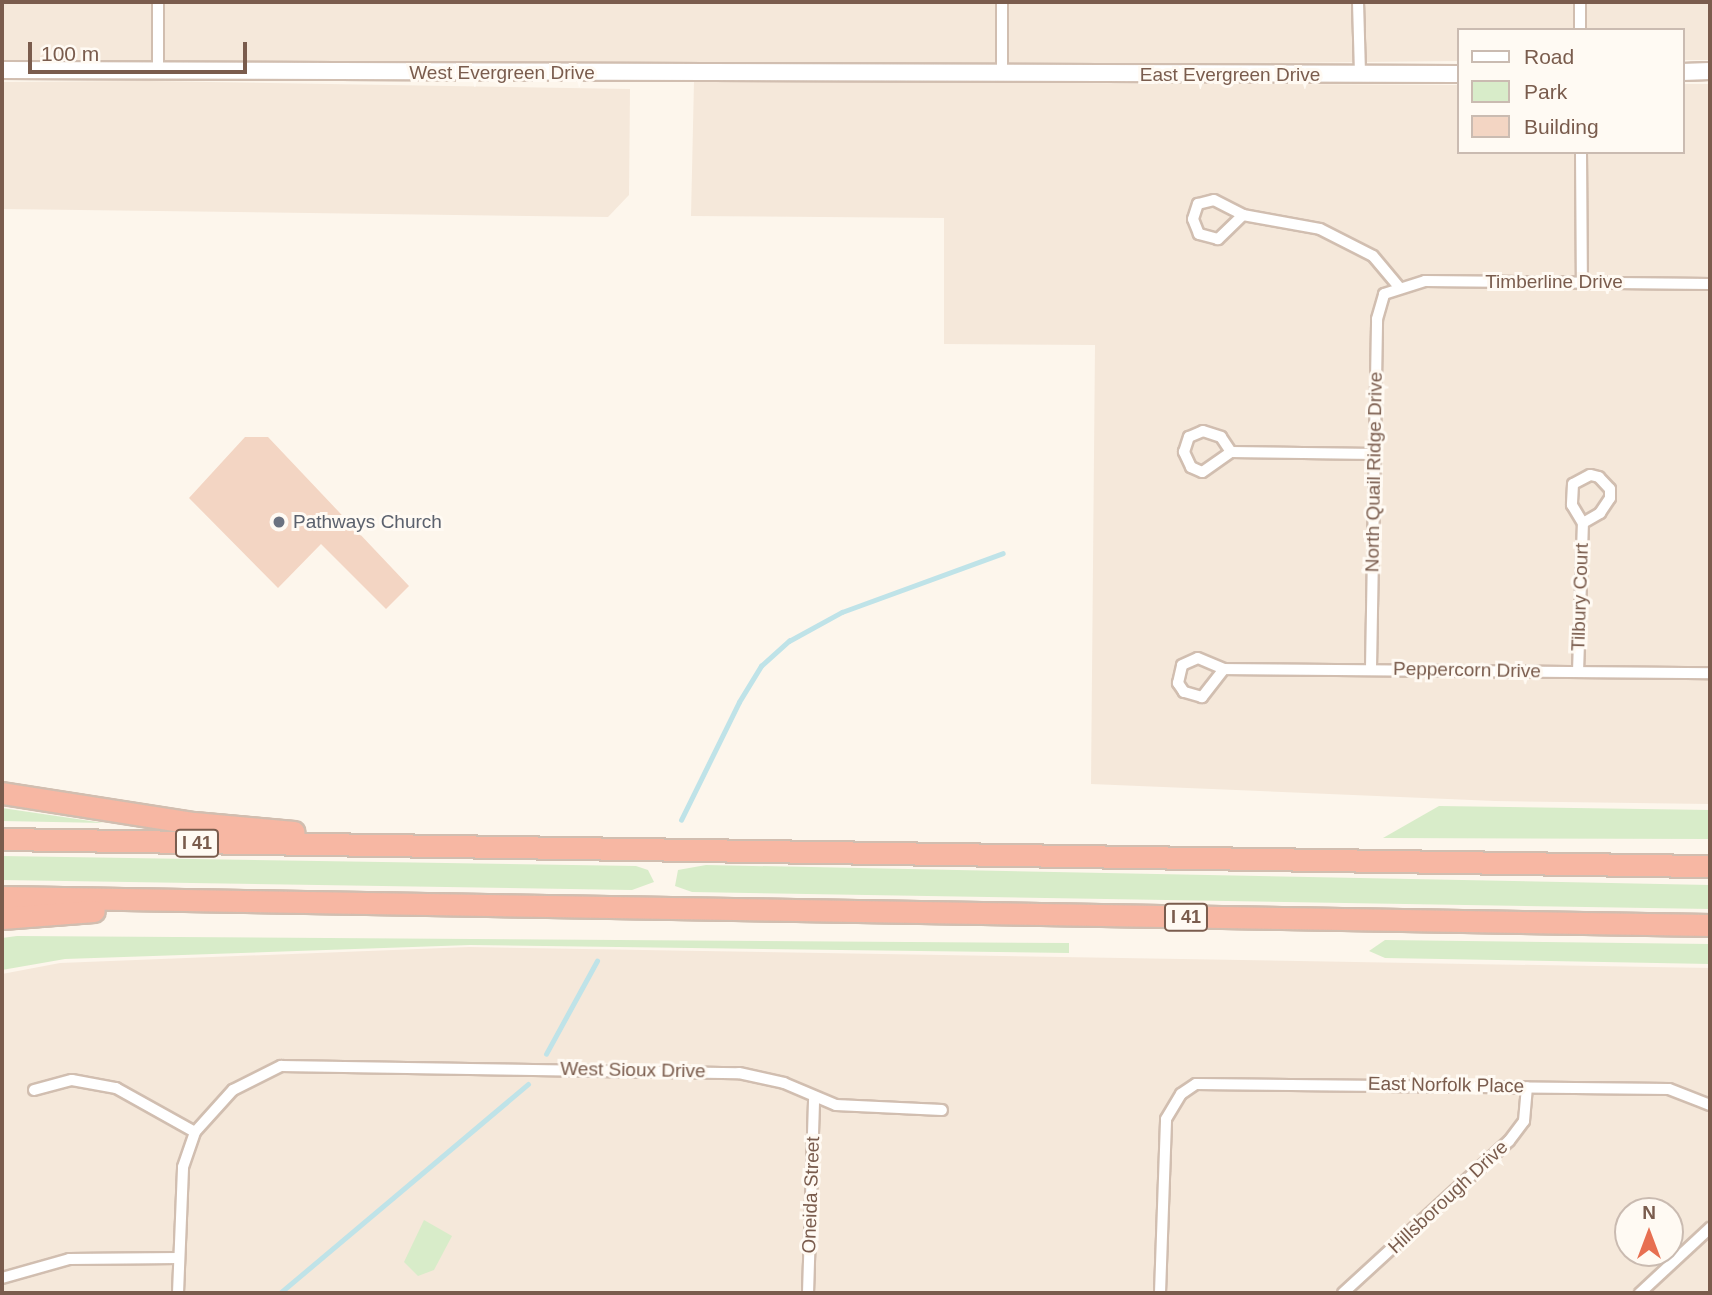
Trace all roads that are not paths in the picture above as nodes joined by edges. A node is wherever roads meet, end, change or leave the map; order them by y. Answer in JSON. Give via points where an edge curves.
{"nodes":[{"id":1,"x":158,"y":2,"type":"edge"},
{"id":2,"x":1002,"y":2,"type":"edge"},
{"id":3,"x":1358,"y":2,"type":"edge"},
{"id":4,"x":1580,"y":2,"type":"edge"},
{"id":5,"x":1580,"y":28,"type":"edge"},
{"id":6,"x":2,"y":70,"type":"edge"},
{"id":7,"x":158,"y":71,"type":"junction"},
{"id":8,"x":1710,"y":71,"type":"edge"},
{"id":9,"x":1684,"y":72,"type":"edge"},
{"id":10,"x":1002,"y":74,"type":"junction"},
{"id":11,"x":1456,"y":74,"type":"edge"},
{"id":12,"x":1360,"y":75,"type":"junction"},
{"id":13,"x":1581,"y":154,"type":"edge"},
{"id":14,"x":1243,"y":215,"type":"junction"},
{"id":15,"x":1582,"y":283,"type":"junction"},
{"id":16,"x":1710,"y":284,"type":"edge"},
{"id":17,"x":1398,"y":286,"type":"junction"},
{"id":18,"x":1231,"y":452,"type":"junction"},
{"id":19,"x":1375,"y":454,"type":"junction"},
{"id":20,"x":1583,"y":523,"type":"junction"},
{"id":21,"x":1371,"y":668,"type":"junction"},
{"id":22,"x":1224,"y":669,"type":"junction"},
{"id":23,"x":1578,"y":672,"type":"junction"},
{"id":24,"x":1710,"y":673,"type":"edge"},
{"id":25,"x":2,"y":793,"type":"edge"},
{"id":26,"x":2,"y":839,"type":"edge"},
{"id":27,"x":392,"y":846,"type":"junction"},
{"id":28,"x":1710,"y":866,"type":"edge"},
{"id":29,"x":2,"y":897,"type":"edge"},
{"id":30,"x":181,"y":898,"type":"junction"},
{"id":31,"x":2,"y":918,"type":"edge"},
{"id":32,"x":1710,"y":925,"type":"edge"},
{"id":33,"x":1527,"y":1087,"type":"junction"},
{"id":34,"x":34,"y":1090,"type":"dead end"},
{"id":35,"x":814,"y":1097,"type":"junction"},
{"id":36,"x":1710,"y":1105,"type":"edge"},
{"id":37,"x":942,"y":1110,"type":"dead end"},
{"id":38,"x":195,"y":1132,"type":"junction"},
{"id":39,"x":1710,"y":1228,"type":"edge"},
{"id":40,"x":179,"y":1258,"type":"junction"},
{"id":41,"x":2,"y":1278,"type":"edge"},
{"id":42,"x":178,"y":1293,"type":"edge"},
{"id":43,"x":808,"y":1293,"type":"edge"},
{"id":44,"x":1160,"y":1293,"type":"edge"},
{"id":45,"x":1343,"y":1293,"type":"edge"},
{"id":46,"x":1640,"y":1293,"type":"edge"}],
"edges":[{"from":1,"to":7,"type":"street"},
{"from":2,"to":10,"type":"street"},
{"from":3,"to":12,"type":"street"},
{"from":4,"to":5,"type":"street"},
{"from":6,"to":7,"type":"street","name":"West Evergreen Drive"},
{"from":7,"to":10,"type":"street","name":"West Evergreen Drive"},
{"from":8,"to":9,"type":"street"},
{"from":10,"to":12,"type":"street","name":"East Evergreen Drive"},
{"from":11,"to":12,"type":"street","name":"East Evergreen Drive"},
{"from":13,"to":15,"type":"street"},
{"from":14,"to":14,"type":"street","via":[[1206,200],[1198,204],[1193,219],[1199,234],[1218,239]]},
{"from":14,"to":17,"type":"street","via":[[1320,229],[1373,256]]},
{"from":15,"to":16,"type":"street","name":"Timberline Drive"},
{"from":15,"to":17,"type":"street","name":"Timberline Drive"},
{"from":17,"to":19,"type":"street","name":"North Quail Ridge Drive","via":[[1378,305]]},
{"from":18,"to":18,"type":"street","via":[[1221,437],[1203,431],[1189,437],[1184,452],[1191,467],[1202,472]]},
{"from":18,"to":19,"type":"street"},
{"from":19,"to":21,"type":"street","name":"North Quail Ridge Drive"},
{"from":20,"to":20,"type":"street","name":"Tilbury Court","via":[[1607,507],[1610,489],[1599,477],[1590,475],[1573,484],[1572,505]]},
{"from":20,"to":23,"type":"street","name":"Tilbury Court"},
{"from":21,"to":22,"type":"street","name":"Peppercorn Drive"},
{"from":21,"to":23,"type":"street","name":"Peppercorn Drive"},
{"from":22,"to":22,"type":"street","name":"Peppercorn Drive","via":[[1190,659],[1177,674],[1178,683],[1184,692],[1202,697]]},
{"from":23,"to":24,"type":"street","name":"Peppercorn Drive"},
{"from":25,"to":27,"type":"highway","via":[[194,823],[337,834]]},
{"from":26,"to":27,"type":"highway","number":"I 41"},
{"from":27,"to":28,"type":"highway","number":"I 41"},
{"from":29,"to":30,"type":"highway","number":"I 41"},
{"from":30,"to":31,"type":"highway","via":[[142,911]]},
{"from":30,"to":32,"type":"highway","number":"I 41"},
{"from":33,"to":36,"type":"street","name":"East Norfolk Place","via":[[1683,1090]]},
{"from":33,"to":44,"type":"street","name":"East Norfolk Place","via":[[1209,1080],[1181,1094],[1166,1119]]},
{"from":33,"to":45,"type":"street","name":"Hillsborough Drive","via":[[1524,1121],[1509,1141]]},
{"from":34,"to":38,"type":"street","via":[[72,1080],[116,1088]]},
{"from":35,"to":37,"type":"street","name":"West Sioux Drive","via":[[856,1108]]},
{"from":35,"to":38,"type":"street","name":"West Sioux Drive","via":[[784,1083],[739,1073],[281,1066],[233,1090]]},
{"from":35,"to":43,"type":"street","name":"Oneida Street"},
{"from":38,"to":40,"type":"street","via":[[183,1167]]},
{"from":39,"to":46,"type":"street"},
{"from":40,"to":41,"type":"street","via":[[69,1259],[28,1266]]},
{"from":40,"to":42,"type":"street"}]}
